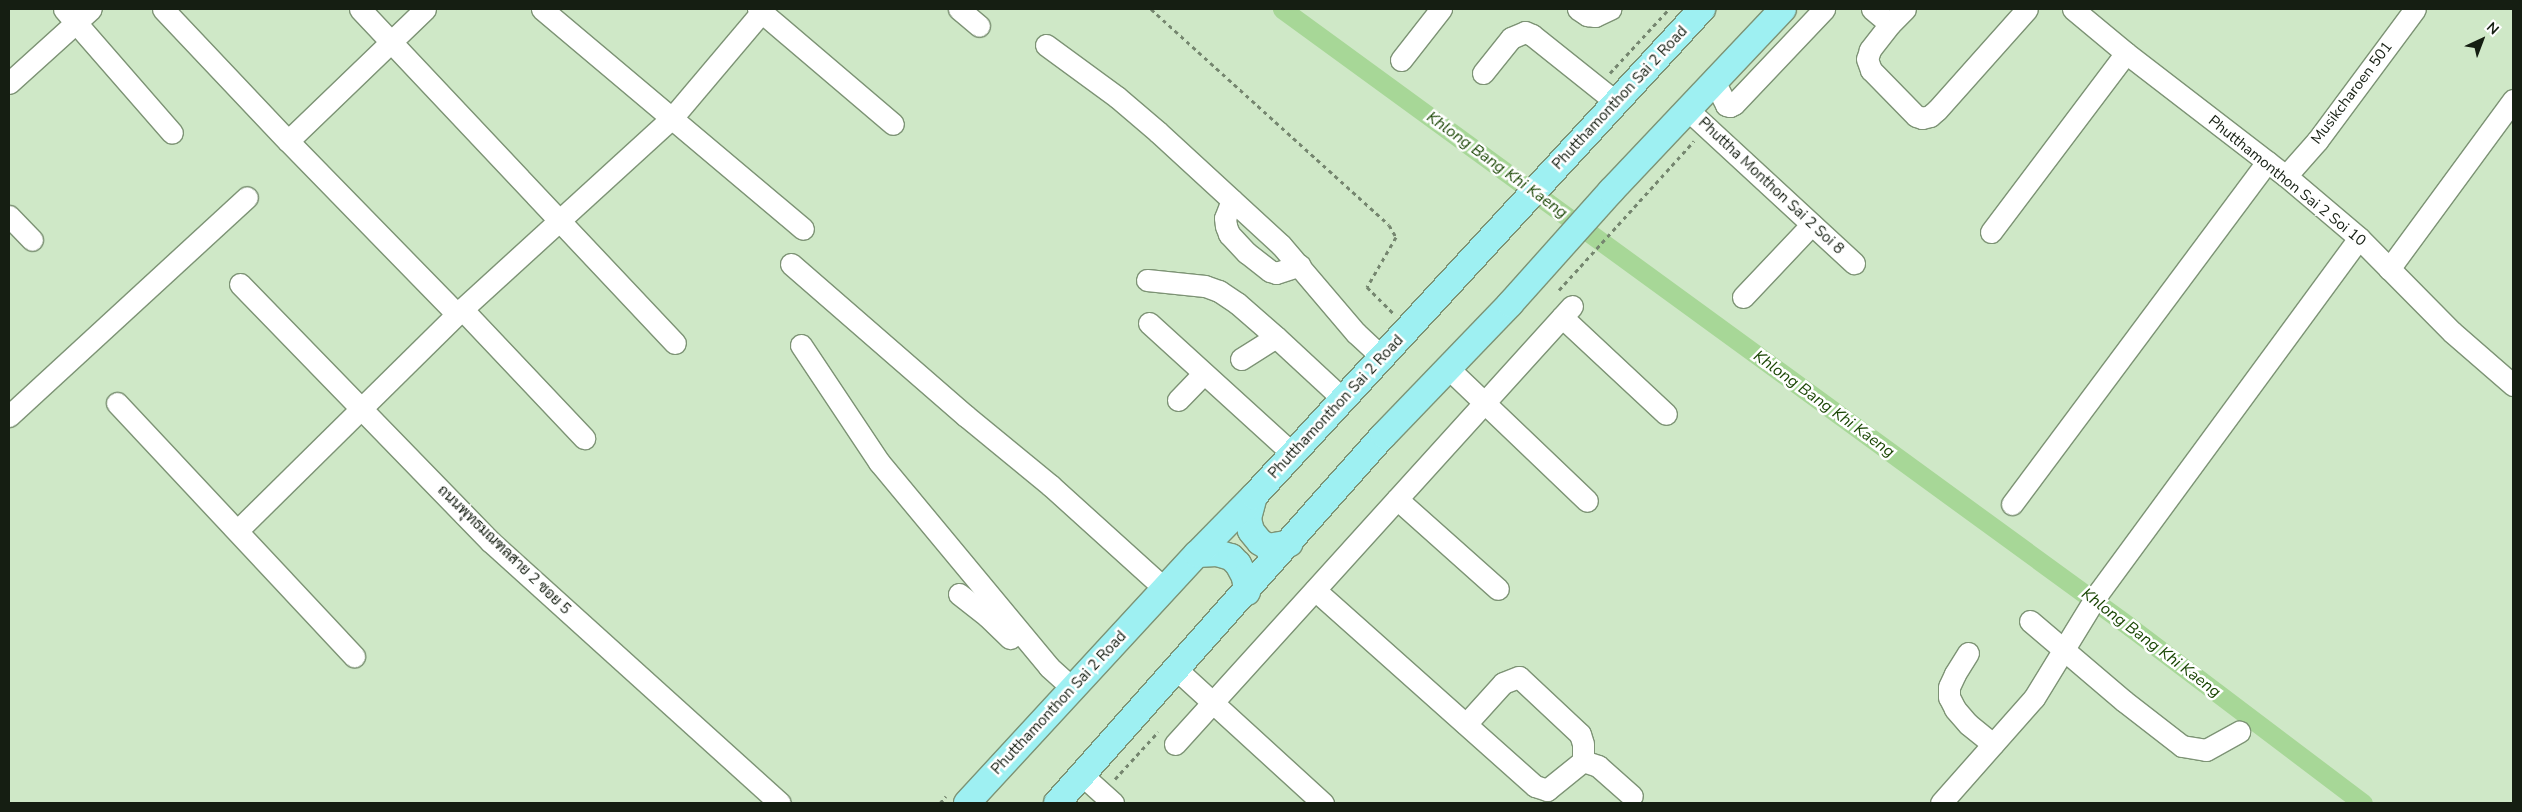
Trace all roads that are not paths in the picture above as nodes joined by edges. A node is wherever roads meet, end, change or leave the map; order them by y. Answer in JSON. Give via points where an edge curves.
{"nodes":[{"id":1,"x":163,"y":9,"type":"edge"},
{"id":2,"x":360,"y":9,"type":"edge"},
{"id":3,"x":425,"y":9,"type":"edge"},
{"id":4,"x":542,"y":9,"type":"edge"},
{"id":5,"x":959,"y":9,"type":"edge"},
{"id":6,"x":1441,"y":9,"type":"edge"},
{"id":7,"x":1578,"y":9,"type":"edge"},
{"id":8,"x":1610,"y":9,"type":"edge"},
{"id":9,"x":1704,"y":9,"type":"edge"},
{"id":10,"x":1783,"y":9,"type":"edge"},
{"id":11,"x":1824,"y":9,"type":"edge"},
{"id":12,"x":1872,"y":9,"type":"edge"},
{"id":13,"x":2027,"y":9,"type":"edge"},
{"id":14,"x":2073,"y":9,"type":"edge"},
{"id":15,"x":2416,"y":9,"type":"edge"},
{"id":16,"x":761,"y":10,"type":"edge"},
{"id":17,"x":77,"y":13,"type":"edge"},
{"id":18,"x":1898,"y":16,"type":"edge"},
{"id":19,"x":979,"y":26,"type":"dead end"},
{"id":20,"x":391,"y":42,"type":"junction"},
{"id":21,"x":1046,"y":45,"type":"dead end"},
{"id":22,"x":2126,"y":53,"type":"junction"},
{"id":23,"x":1401,"y":60,"type":"dead end"},
{"id":24,"x":1483,"y":72,"type":"dead end"},
{"id":25,"x":1714,"y":81,"type":"junction"},
{"id":26,"x":9,"y":83,"type":"edge"},
{"id":27,"x":1607,"y":95,"type":"junction"},
{"id":28,"x":2513,"y":100,"type":"edge"},
{"id":29,"x":1688,"y":110,"type":"junction"},
{"id":30,"x":672,"y":118,"type":"junction"},
{"id":31,"x":894,"y":124,"type":"dead end"},
{"id":32,"x":172,"y":133,"type":"dead end"},
{"id":33,"x":288,"y":141,"type":"junction"},
{"id":34,"x":2268,"y":162,"type":"junction"},
{"id":35,"x":2286,"y":176,"type":"junction"},
{"id":36,"x":247,"y":197,"type":"dead end"},
{"id":37,"x":1232,"y":200,"type":"junction"},
{"id":38,"x":9,"y":216,"type":"edge"},
{"id":39,"x":559,"y":220,"type":"junction"},
{"id":40,"x":1812,"y":224,"type":"junction"},
{"id":41,"x":803,"y":229,"type":"dead end"},
{"id":42,"x":1991,"y":232,"type":"dead end"},
{"id":43,"x":2359,"y":238,"type":"junction"},
{"id":44,"x":32,"y":240,"type":"dead end"},
{"id":45,"x":1854,"y":263,"type":"dead end"},
{"id":46,"x":791,"y":264,"type":"dead end"},
{"id":47,"x":1300,"y":265,"type":"junction"},
{"id":48,"x":2389,"y":269,"type":"junction"},
{"id":49,"x":1147,"y":280,"type":"dead end"},
{"id":50,"x":240,"y":284,"type":"dead end"},
{"id":51,"x":1743,"y":297,"type":"dead end"},
{"id":52,"x":459,"y":311,"type":"junction"},
{"id":53,"x":1149,"y":323,"type":"dead end"},
{"id":54,"x":1276,"y":337,"type":"junction"},
{"id":55,"x":675,"y":343,"type":"dead end"},
{"id":56,"x":801,"y":345,"type":"dead end"},
{"id":57,"x":1382,"y":356,"type":"junction"},
{"id":58,"x":1241,"y":359,"type":"dead end"},
{"id":59,"x":1448,"y":368,"type":"junction"},
{"id":60,"x":1204,"y":373,"type":"junction"},
{"id":61,"x":2513,"y":385,"type":"edge"},
{"id":62,"x":1343,"y":399,"type":"junction"},
{"id":63,"x":1178,"y":400,"type":"dead end"},
{"id":64,"x":117,"y":403,"type":"dead end"},
{"id":65,"x":1484,"y":403,"type":"junction"},
{"id":66,"x":361,"y":409,"type":"junction"},
{"id":67,"x":1666,"y":414,"type":"dead end"},
{"id":68,"x":9,"y":416,"type":"edge"},
{"id":69,"x":584,"y":438,"type":"dead end"},
{"id":70,"x":1293,"y":454,"type":"junction"},
{"id":71,"x":1254,"y":496,"type":"junction"},
{"id":72,"x":1397,"y":499,"type":"junction"},
{"id":73,"x":1586,"y":501,"type":"dead end"},
{"id":74,"x":2012,"y":504,"type":"dead end"},
{"id":75,"x":238,"y":530,"type":"junction"},
{"id":76,"x":1290,"y":543,"type":"junction"},
{"id":77,"x":1197,"y":554,"type":"junction"},
{"id":78,"x":1166,"y":588,"type":"junction"},
{"id":79,"x":1498,"y":589,"type":"dead end"},
{"id":80,"x":1315,"y":590,"type":"junction"},
{"id":81,"x":1247,"y":592,"type":"junction"},
{"id":82,"x":959,"y":594,"type":"dead end"},
{"id":83,"x":2030,"y":621,"type":"dead end"},
{"id":84,"x":2065,"y":650,"type":"junction"},
{"id":85,"x":1968,"y":653,"type":"dead end"},
{"id":86,"x":354,"y":656,"type":"dead end"},
{"id":87,"x":1176,"y":669,"type":"junction"},
{"id":88,"x":1070,"y":691,"type":"junction"},
{"id":89,"x":1214,"y":703,"type":"junction"},
{"id":90,"x":1466,"y":724,"type":"junction"},
{"id":91,"x":2239,"y":732,"type":"dead end"},
{"id":92,"x":1175,"y":744,"type":"dead end"},
{"id":93,"x":1993,"y":744,"type":"junction"},
{"id":94,"x":1583,"y":761,"type":"junction"},
{"id":95,"x":1082,"y":775,"type":"junction"},
{"id":96,"x":1632,"y":796,"type":"dead end"},
{"id":97,"x":780,"y":803,"type":"edge"},
{"id":98,"x":967,"y":803,"type":"edge"},
{"id":99,"x":1057,"y":803,"type":"edge"},
{"id":100,"x":1113,"y":803,"type":"edge"},
{"id":101,"x":1323,"y":803,"type":"edge"},
{"id":102,"x":1941,"y":803,"type":"edge"}],
"edges":[{"from":1,"to":33,"type":"street"},
{"from":2,"to":20,"type":"street"},
{"from":3,"to":20,"type":"street"},
{"from":4,"to":30,"type":"street"},
{"from":5,"to":19,"type":"street"},
{"from":6,"to":23,"type":"street"},
{"from":7,"to":8,"type":"street","via":[[1595,16]]},
{"from":9,"to":27,"type":"main road","name":"Phutthamonthon Sai 2 Road","via":[[1657,57]]},
{"from":10,"to":25,"type":"main road"},
{"from":11,"to":25,"type":"street","via":[[1734,104],[1726,105]]},
{"from":12,"to":18,"type":"street"},
{"from":13,"to":18,"type":"street","via":[[1937,110],[1922,118],[1910,111],[1871,70],[1867,58]]},
{"from":14,"to":22,"type":"street","name":"Phutthamonthon Sai 2 Soi 10"},
{"from":15,"to":35,"type":"street","name":"Musikcharoen 501","via":[[2317,141]]},
{"from":16,"to":30,"type":"street"},
{"from":16,"to":31,"type":"street"},
{"from":17,"to":26,"type":"street"},
{"from":17,"to":32,"type":"street"},
{"from":20,"to":33,"type":"street"},
{"from":20,"to":39,"type":"street"},
{"from":21,"to":37,"type":"street","via":[[1117,97]]},
{"from":22,"to":34,"type":"street","name":"Phutthamonthon Sai 2 Soi 10"},
{"from":22,"to":42,"type":"street"},
{"from":24,"to":27,"type":"street","via":[[1511,38],[1525,32]]},
{"from":25,"to":29,"type":"main road"},
{"from":27,"to":57,"type":"main road","name":"Phutthamonthon Sai 2 Road","via":[[1562,160]]},
{"from":28,"to":48,"type":"street"},
{"from":29,"to":40,"type":"street","name":"Phuttha Monthon Sai 2 Soi 8"},
{"from":29,"to":59,"type":"main road"},
{"from":30,"to":39,"type":"street"},
{"from":30,"to":41,"type":"street"},
{"from":33,"to":52,"type":"street"},
{"from":34,"to":35,"type":"street","name":"Phutthamonthon Sai 2 Soi 10"},
{"from":34,"to":74,"type":"street"},
{"from":35,"to":43,"type":"street","name":"Phutthamonthon Sai 2 Soi 10"},
{"from":36,"to":68,"type":"street"},
{"from":37,"to":47,"type":"street"},
{"from":37,"to":47,"type":"street","via":[[1225,218],[1226,226],[1229,234],[1247,253],[1276,273]]},
{"from":38,"to":44,"type":"street"},
{"from":39,"to":52,"type":"street"},
{"from":39,"to":55,"type":"street"},
{"from":40,"to":45,"type":"street","name":"Phuttha Monthon Sai 2 Soi 8"},
{"from":40,"to":51,"type":"street"},
{"from":43,"to":48,"type":"street","name":"Phutthamonthon Sai 2 Soi 10"},
{"from":43,"to":84,"type":"street","via":[[2084,612]]},
{"from":46,"to":78,"type":"street"},
{"from":47,"to":57,"type":"street","via":[[1356,333]]},
{"from":48,"to":61,"type":"street","name":"Phutthamonthon Sai 2 Soi 10","via":[[2452,332]]},
{"from":49,"to":54,"type":"street","via":[[1205,286],[1219,291]]},
{"from":50,"to":66,"type":"street","name":"ถนนพุทธมณฑลสาย 2 ซอย 5"},
{"from":52,"to":66,"type":"street"},
{"from":52,"to":69,"type":"street"},
{"from":53,"to":60,"type":"street"},
{"from":54,"to":58,"type":"street"},
{"from":54,"to":62,"type":"street"},
{"from":56,"to":88,"type":"street","via":[[879,462]]},
{"from":57,"to":62,"type":"main road","name":"Phutthamonthon Sai 2 Road"},
{"from":59,"to":65,"type":"street"},
{"from":59,"to":76,"type":"main road","via":[[1384,435]]},
{"from":60,"to":63,"type":"street"},
{"from":60,"to":70,"type":"street"},
{"from":62,"to":70,"type":"main road","name":"Phutthamonthon Sai 2 Road"},
{"from":64,"to":75,"type":"street"},
{"from":65,"to":67,"type":"street","via":[[1564,305]]},
{"from":65,"to":72,"type":"street"},
{"from":65,"to":73,"type":"street"},
{"from":66,"to":75,"type":"street"},
{"from":66,"to":97,"type":"street","name":"ถนนพุทธมณฑลสาย 2 ซอย 5","via":[[491,542]]},
{"from":70,"to":71,"type":"main road","name":"Phutthamonthon Sai 2 Road"},
{"from":71,"to":76,"type":"main road","via":[[1248,519],[1251,531],[1268,547]]},
{"from":71,"to":77,"type":"main road","name":"Phutthamonthon Sai 2 Road"},
{"from":72,"to":79,"type":"street"},
{"from":72,"to":80,"type":"street"},
{"from":75,"to":86,"type":"street"},
{"from":76,"to":81,"type":"main road"},
{"from":77,"to":78,"type":"main road","name":"Phutthamonthon Sai 2 Road"},
{"from":77,"to":81,"type":"main road","via":[[1217,553],[1231,557],[1245,577]]},
{"from":78,"to":88,"type":"main road","name":"Phutthamonthon Sai 2 Road"},
{"from":80,"to":89,"type":"street"},
{"from":80,"to":90,"type":"street"},
{"from":81,"to":87,"type":"main road"},
{"from":82,"to":88,"type":"street"},
{"from":83,"to":84,"type":"street"},
{"from":84,"to":91,"type":"street","via":[[2182,746],[2206,750]]},
{"from":84,"to":93,"type":"street","via":[[2034,698]]},
{"from":85,"to":93,"type":"street","via":[[1949,687],[1949,696],[1968,724]]},
{"from":87,"to":89,"type":"street"},
{"from":87,"to":95,"type":"main road"},
{"from":88,"to":98,"type":"main road","name":"Phutthamonthon Sai 2 Road"},
{"from":89,"to":92,"type":"street"},
{"from":89,"to":101,"type":"street"},
{"from":90,"to":94,"type":"street","via":[[1535,786],[1547,790]]},
{"from":90,"to":94,"type":"street","via":[[1503,683],[1519,677],[1580,734],[1584,744]]},
{"from":93,"to":102,"type":"street"},
{"from":94,"to":96,"type":"street","via":[[1598,766]]},
{"from":95,"to":99,"type":"main road"},
{"from":95,"to":100,"type":"street"}]}
